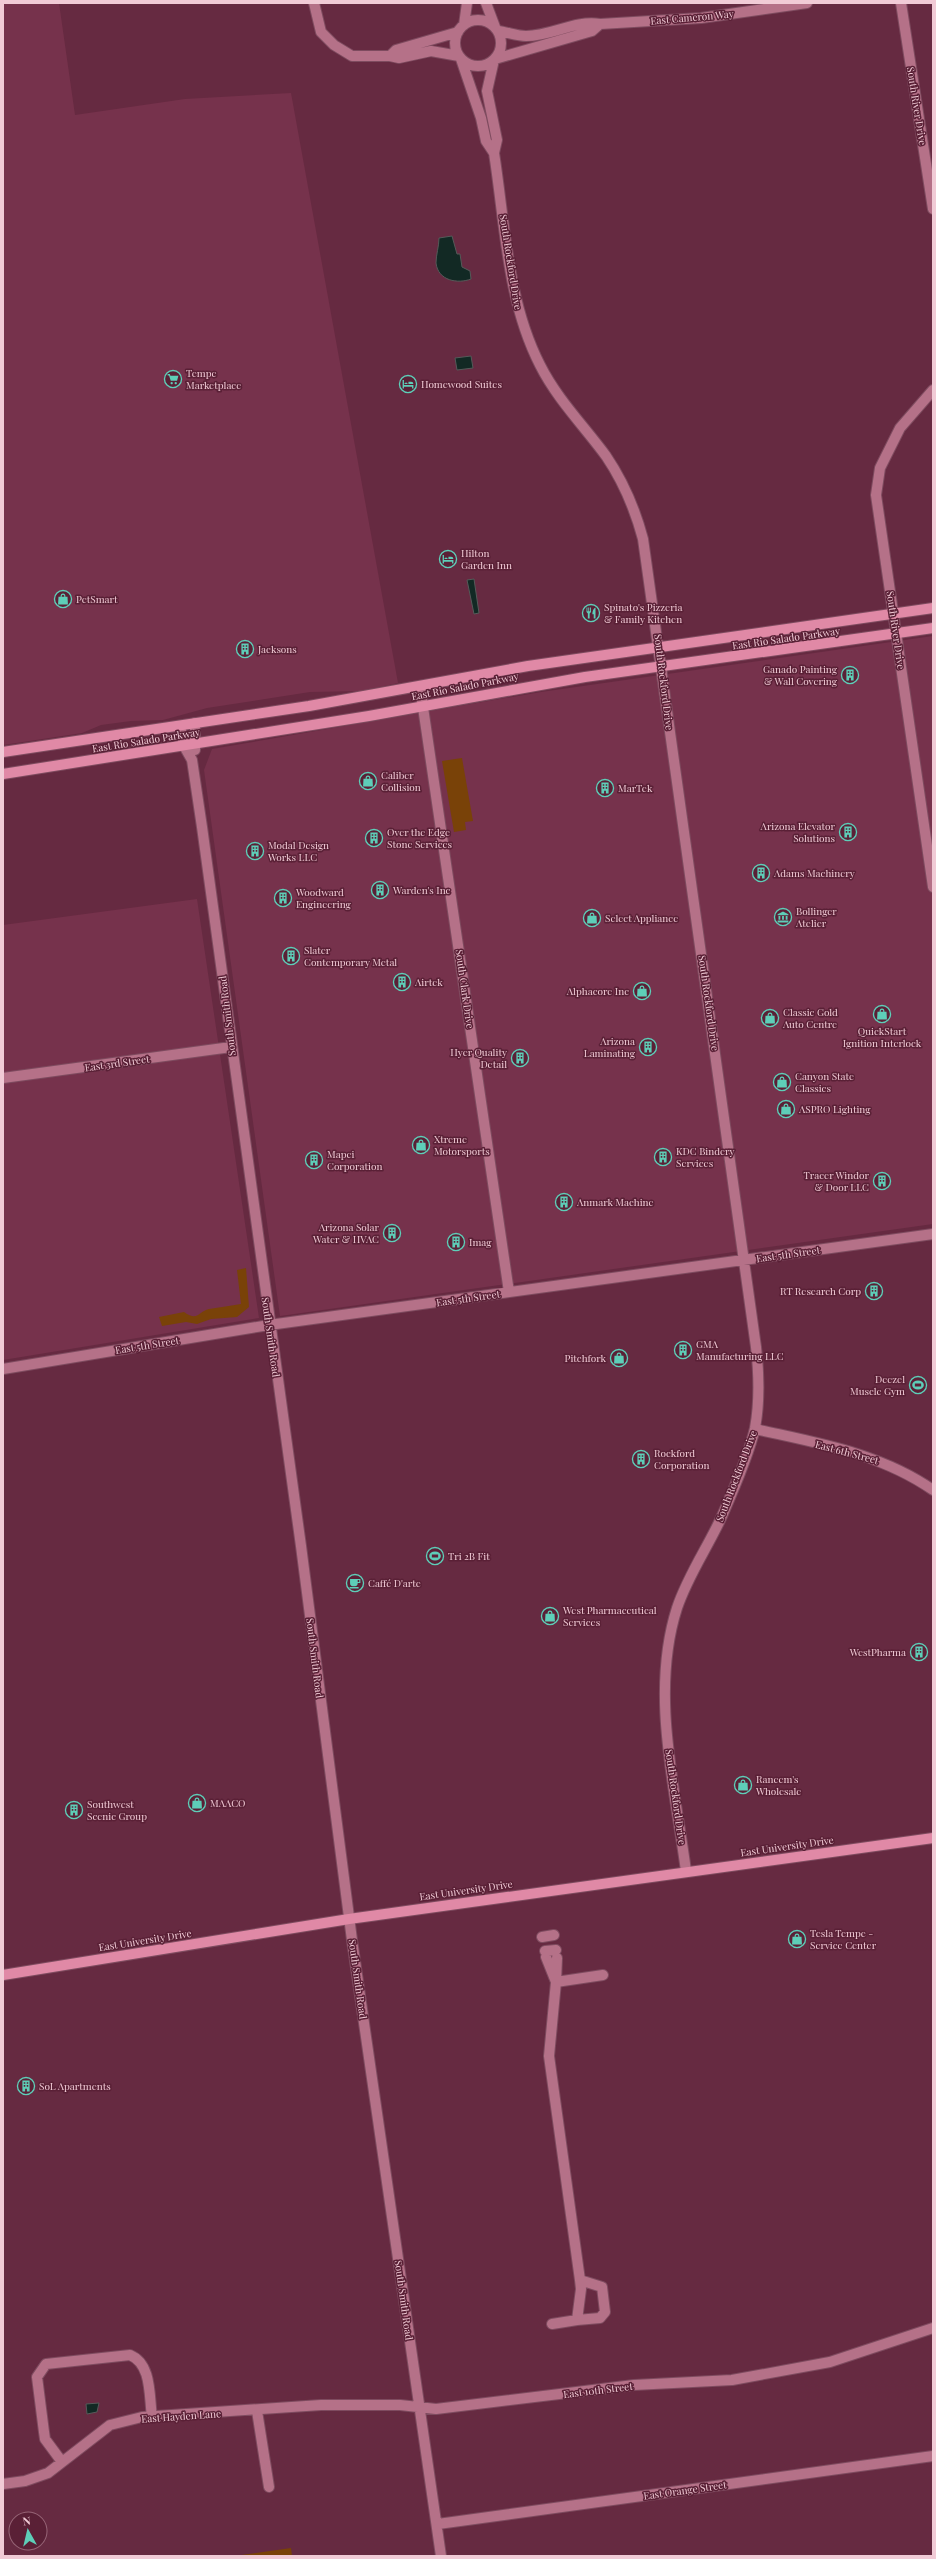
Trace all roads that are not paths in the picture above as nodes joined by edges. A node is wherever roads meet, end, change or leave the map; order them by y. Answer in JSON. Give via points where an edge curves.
{"nodes":[{"id":1,"x":314,"y":3,"type":"edge"},
{"id":2,"x":467,"y":3,"type":"edge"},
{"id":3,"x":486,"y":3,"type":"edge"},
{"id":4,"x":807,"y":3,"type":"edge"},
{"id":5,"x":901,"y":3,"type":"edge"},
{"id":6,"x":600,"y":24,"type":"junction"},
{"id":7,"x":461,"y":28,"type":"junction"},
{"id":8,"x":496,"y":29,"type":"junction"},
{"id":9,"x":390,"y":56,"type":"junction"},
{"id":10,"x":460,"y":57,"type":"junction"},
{"id":11,"x":495,"y":59,"type":"junction"},
{"id":12,"x":494,"y":153,"type":"junction"},
{"id":13,"x":933,"y":209,"type":"edge"},
{"id":14,"x":933,"y":390,"type":"edge"},
{"id":15,"x":933,"y":608,"type":"edge"},
{"id":16,"x":894,"y":614,"type":"junction"},
{"id":17,"x":933,"y":628,"type":"edge"},
{"id":18,"x":897,"y":634,"type":"junction"},
{"id":19,"x":659,"y":648,"type":"junction"},
{"id":20,"x":661,"y":666,"type":"junction"},
{"id":21,"x":420,"y":687,"type":"junction"},
{"id":22,"x":424,"y":707,"type":"junction"},
{"id":23,"x":195,"y":723,"type":"junction"},
{"id":24,"x":180,"y":726,"type":"junction"},
{"id":25,"x":196,"y":744,"type":"junction"},
{"id":26,"x":184,"y":746,"type":"junction"},
{"id":27,"x":3,"y":752,"type":"edge"},
{"id":28,"x":192,"y":760,"type":"junction"},
{"id":29,"x":3,"y":774,"type":"edge"},
{"id":30,"x":933,"y":888,"type":"edge"},
{"id":31,"x":231,"y":1047,"type":"junction"},
{"id":32,"x":3,"y":1078,"type":"edge"},
{"id":33,"x":933,"y":1234,"type":"edge"},
{"id":34,"x":745,"y":1260,"type":"junction"},
{"id":35,"x":509,"y":1292,"type":"junction"},
{"id":36,"x":269,"y":1326,"type":"junction"},
{"id":37,"x":3,"y":1369,"type":"edge"},
{"id":38,"x":755,"y":1429,"type":"junction"},
{"id":39,"x":933,"y":1490,"type":"edge"},
{"id":40,"x":933,"y":1838,"type":"edge"},
{"id":41,"x":686,"y":1871,"type":"junction"},
{"id":42,"x":349,"y":1919,"type":"junction"},
{"id":43,"x":554,"y":1935,"type":"dead end"},
{"id":44,"x":542,"y":1937,"type":"dead end"},
{"id":45,"x":3,"y":1975,"type":"edge"},
{"id":46,"x":603,"y":1975,"type":"dead end"},
{"id":47,"x":556,"y":1982,"type":"junction"},
{"id":48,"x":580,"y":2280,"type":"junction"},
{"id":49,"x":577,"y":2320,"type":"junction"},
{"id":50,"x":552,"y":2324,"type":"dead end"},
{"id":51,"x":933,"y":2328,"type":"edge"},
{"id":52,"x":420,"y":2407,"type":"junction"},
{"id":53,"x":257,"y":2411,"type":"junction"},
{"id":54,"x":152,"y":2417,"type":"junction"},
{"id":55,"x":933,"y":2456,"type":"edge"},
{"id":56,"x":62,"y":2462,"type":"junction"},
{"id":57,"x":3,"y":2484,"type":"edge"},
{"id":58,"x":269,"y":2487,"type":"dead end"},
{"id":59,"x":438,"y":2524,"type":"junction"},
{"id":60,"x":441,"y":2556,"type":"edge"}],
"edges":[{"from":1,"to":9,"type":"street","via":[[321,32],[334,45],[352,56]]},
{"from":2,"to":7,"type":"street"},
{"from":3,"to":8,"type":"street"},
{"from":4,"to":6,"type":"street","name":"East Cameron Way","via":[[701,18]]},
{"from":5,"to":13,"type":"street","name":"South River Drive"},
{"from":6,"to":8,"type":"street","name":"East Cameron Way","via":[[587,22],[547,34],[525,36]]},
{"from":6,"to":11,"type":"street","name":"East Cameron Way","via":[[592,31]]},
{"from":7,"to":8,"type":"street","via":[[480,20]]},
{"from":7,"to":9,"type":"street","via":[[396,50]]},
{"from":7,"to":10,"type":"street","via":[[455,44]]},
{"from":8,"to":11,"type":"street","via":[[502,43]]},
{"from":9,"to":10,"type":"street","via":[[400,58],[431,51]]},
{"from":10,"to":11,"type":"street","via":[[466,63],[479,66]]},
{"from":10,"to":12,"type":"street","name":"South Rockford Drive","via":[[481,118],[486,141]]},
{"from":11,"to":12,"type":"street","name":"South Rockford Drive","via":[[487,91],[497,140]]},
{"from":12,"to":19,"type":"street","name":"South Rockford Drive","via":[[514,292],[521,321],[533,352],[551,384],[607,458],[630,501],[643,539]]},
{"from":14,"to":16,"type":"street","name":"South River Drive","via":[[900,428],[880,468],[876,495]]},
{"from":15,"to":16,"type":"main road","name":"East Rio Salado Parkway"},
{"from":16,"to":18,"type":"street","name":"South River Drive"},
{"from":16,"to":19,"type":"main road","name":"East Rio Salado Parkway"},
{"from":17,"to":18,"type":"main road","name":"East Rio Salado Parkway"},
{"from":18,"to":20,"type":"main road","name":"East Rio Salado Parkway"},
{"from":18,"to":30,"type":"street","name":"South River Drive"},
{"from":19,"to":20,"type":"street","name":"South Rockford Drive"},
{"from":19,"to":21,"type":"main road","name":"East Rio Salado Parkway","via":[[528,666]]},
{"from":20,"to":22,"type":"main road","name":"East Rio Salado Parkway","via":[[527,686]]},
{"from":20,"to":34,"type":"street","name":"South Rockford Drive"},
{"from":21,"to":22,"type":"street","name":"South Clark Drive"},
{"from":21,"to":23,"type":"main road","name":"East Rio Salado Parkway"},
{"from":22,"to":25,"type":"main road","name":"East Rio Salado Parkway"},
{"from":22,"to":35,"type":"street","name":"South Clark Drive"},
{"from":23,"to":24,"type":"main road","name":"East Rio Salado Parkway"},
{"from":23,"to":25,"type":"street","name":"South Smith Road"},
{"from":24,"to":26,"type":"street","name":"South Smith Road"},
{"from":24,"to":27,"type":"main road","name":"East Rio Salado Parkway"},
{"from":25,"to":26,"type":"main road","name":"East Rio Salado Parkway"},
{"from":25,"to":28,"type":"street","name":"South Smith Road"},
{"from":26,"to":28,"type":"street","name":"South Smith Road"},
{"from":26,"to":29,"type":"main road","name":"East Rio Salado Parkway"},
{"from":28,"to":31,"type":"street","name":"South Smith Road"},
{"from":31,"to":32,"type":"street","name":"East 3rd Street"},
{"from":31,"to":36,"type":"street","name":"South Smith Road"},
{"from":33,"to":34,"type":"street","name":"East 5th Street"},
{"from":34,"to":35,"type":"street","name":"East 5th Street"},
{"from":34,"to":38,"type":"street","name":"South Rockford Drive","via":[[758,1365],[759,1389]]},
{"from":35,"to":36,"type":"street","name":"East 5th Street"},
{"from":36,"to":37,"type":"street","name":"East 5th Street"},
{"from":36,"to":42,"type":"street","name":"South Smith Road","via":[[301,1546]]},
{"from":38,"to":39,"type":"street","name":"East 6th Street","via":[[875,1458],[915,1477]]},
{"from":38,"to":41,"type":"street","name":"South Rockford Drive","via":[[722,1516],[695,1564],[677,1608],[668,1647],[665,1689],[668,1736]]},
{"from":40,"to":41,"type":"main road","name":"East University Drive"},
{"from":41,"to":42,"type":"main road","name":"East University Drive"},
{"from":42,"to":45,"type":"main road","name":"East University Drive"},
{"from":42,"to":52,"type":"street","name":"South Smith Road"},
{"from":43,"to":44,"type":"street"},
{"from":46,"to":47,"type":"street"},
{"from":47,"to":47,"type":"street","via":[[545,1954],[557,1954]]},
{"from":47,"to":48,"type":"street","via":[[549,2056]]},
{"from":48,"to":49,"type":"street"},
{"from":48,"to":49,"type":"street","via":[[602,2287],[605,2312],[600,2318]]},
{"from":49,"to":50,"type":"street"},
{"from":51,"to":52,"type":"street","name":"East 10th Street","via":[[830,2362],[732,2380],[634,2385],[436,2409]]},
{"from":52,"to":53,"type":"street","name":"East 10th Street","via":[[321,2405]]},
{"from":52,"to":59,"type":"street","name":"South Smith Road"},
{"from":53,"to":54,"type":"street","name":"East Hayden Lane"},
{"from":53,"to":58,"type":"street"},
{"from":54,"to":56,"type":"street","name":"East Hayden Lane","via":[[110,2425]]},
{"from":54,"to":56,"type":"street","via":[[145,2368],[137,2357],[130,2355],[46,2364],[36,2376],[45,2439]]},
{"from":55,"to":59,"type":"street","name":"East Orange Street"},
{"from":56,"to":57,"type":"street","name":"East Hayden Lane","via":[[48,2473],[25,2481]]},
{"from":59,"to":60,"type":"street","name":"South Smith Road"}]}
